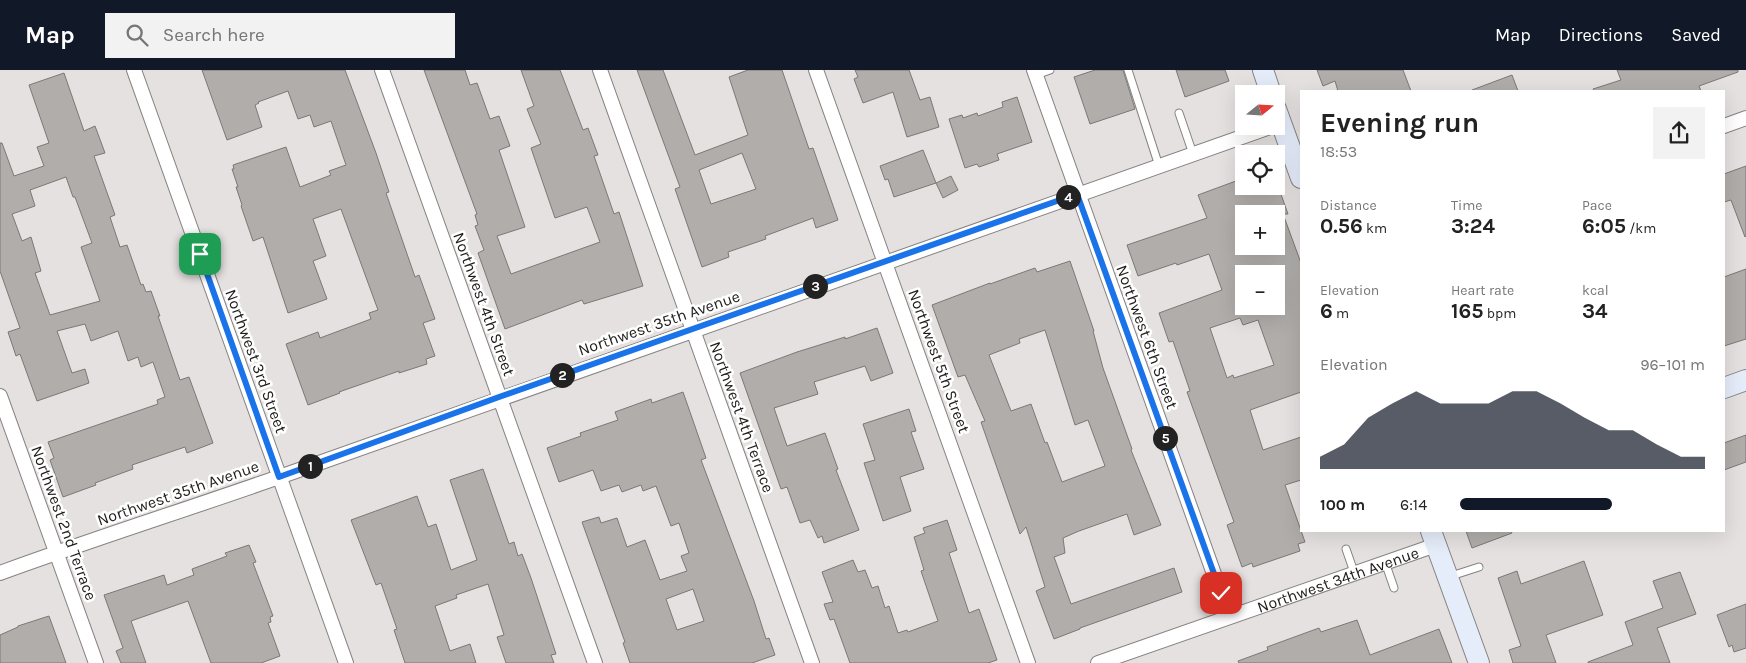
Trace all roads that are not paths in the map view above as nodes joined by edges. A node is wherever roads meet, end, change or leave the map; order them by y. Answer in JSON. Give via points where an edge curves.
{"nodes":[{"id":1,"x":134,"y":70,"type":"edge"},
{"id":2,"x":382,"y":70,"type":"edge"},
{"id":3,"x":600,"y":70,"type":"edge"},
{"id":4,"x":816,"y":70,"type":"edge"},
{"id":5,"x":1050,"y":70,"type":"edge"},
{"id":6,"x":1128,"y":70,"type":"edge"},
{"id":7,"x":1262,"y":70,"type":"edge"},
{"id":8,"x":1035,"y":73,"type":"edge"},
{"id":9,"x":1268,"y":85,"type":"edge"},
{"id":10,"x":1179,"y":113,"type":"dead end"},
{"id":11,"x":1746,"y":118,"type":"edge"},
{"id":12,"x":1725,"y":126,"type":"edge"},
{"id":13,"x":1241,"y":135,"type":"edge"},
{"id":14,"x":1283,"y":135,"type":"edge"},
{"id":15,"x":1192,"y":154,"type":"junction"},
{"id":16,"x":1159,"y":166,"type":"junction"},
{"id":17,"x":1300,"y":176,"type":"edge"},
{"id":18,"x":1077,"y":194,"type":"junction"},
{"id":19,"x":884,"y":261,"type":"junction"},
{"id":20,"x":692,"y":330,"type":"junction"},
{"id":21,"x":1746,"y":380,"type":"edge"},
{"id":22,"x":1725,"y":388,"type":"edge"},
{"id":23,"x":0,"y":396,"type":"edge"},
{"id":24,"x":499,"y":397,"type":"junction"},
{"id":25,"x":279,"y":477,"type":"junction"},
{"id":26,"x":1433,"y":538,"type":"edge"},
{"id":27,"x":1346,"y":549,"type":"dead end"},
{"id":28,"x":56,"y":553,"type":"junction"},
{"id":29,"x":1385,"y":562,"type":"junction"},
{"id":30,"x":1479,"y":567,"type":"dead end"},
{"id":31,"x":1354,"y":572,"type":"junction"},
{"id":32,"x":0,"y":573,"type":"edge"},
{"id":33,"x":1448,"y":578,"type":"junction"},
{"id":34,"x":1394,"y":588,"type":"dead end"},
{"id":35,"x":1229,"y":616,"type":"junction"},
{"id":36,"x":96,"y":663,"type":"edge"},
{"id":37,"x":346,"y":663,"type":"edge"},
{"id":38,"x":595,"y":663,"type":"edge"},
{"id":39,"x":812,"y":663,"type":"edge"},
{"id":40,"x":1028,"y":663,"type":"edge"},
{"id":41,"x":1098,"y":663,"type":"edge"},
{"id":42,"x":1479,"y":663,"type":"edge"}],
"edges":[{"from":1,"to":25,"type":"street","name":"Northwest 3rd Street"},
{"from":2,"to":24,"type":"street","name":"Northwest 4th Street"},
{"from":3,"to":20,"type":"street","name":"Northwest 4th Terrace"},
{"from":4,"to":19,"type":"street","name":"Northwest 5th Street"},
{"from":5,"to":8,"type":"lane"},
{"from":6,"to":16,"type":"lane"},
{"from":7,"to":9,"type":"main road"},
{"from":8,"to":18,"type":"street","name":"Northwest 6th Street"},
{"from":10,"to":15,"type":"lane"},
{"from":11,"to":12,"type":"street"},
{"from":13,"to":15,"type":"street","name":"Northwest 35th Avenue"},
{"from":14,"to":17,"type":"main road"},
{"from":15,"to":16,"type":"street","name":"Northwest 35th Avenue"},
{"from":16,"to":18,"type":"street","name":"Northwest 35th Avenue"},
{"from":18,"to":19,"type":"street","name":"Northwest 35th Avenue"},
{"from":18,"to":35,"type":"street","name":"Northwest 6th Street"},
{"from":19,"to":20,"type":"street","name":"Northwest 35th Avenue"},
{"from":19,"to":40,"type":"street","name":"Northwest 5th Street"},
{"from":20,"to":24,"type":"street","name":"Northwest 35th Avenue"},
{"from":20,"to":39,"type":"street","name":"Northwest 4th Terrace"},
{"from":21,"to":22,"type":"main road"},
{"from":23,"to":28,"type":"street","name":"Northwest 2nd Terrace"},
{"from":24,"to":25,"type":"street","name":"Northwest 35th Avenue"},
{"from":24,"to":38,"type":"street","name":"Northwest 4th Street"},
{"from":25,"to":28,"type":"street","name":"Northwest 35th Avenue"},
{"from":25,"to":37,"type":"street","name":"Northwest 3rd Street"},
{"from":26,"to":29,"type":"street","name":"Northwest 34th Avenue"},
{"from":26,"to":33,"type":"main road"},
{"from":27,"to":31,"type":"lane"},
{"from":28,"to":32,"type":"street","name":"Northwest 35th Avenue"},
{"from":28,"to":36,"type":"street","name":"Northwest 2nd Terrace"},
{"from":29,"to":31,"type":"street","name":"Northwest 34th Avenue"},
{"from":29,"to":34,"type":"lane"},
{"from":30,"to":33,"type":"lane"},
{"from":31,"to":35,"type":"street","name":"Northwest 34th Avenue"},
{"from":33,"to":42,"type":"main road"},
{"from":35,"to":41,"type":"street","name":"Northwest 34th Avenue"}]}
